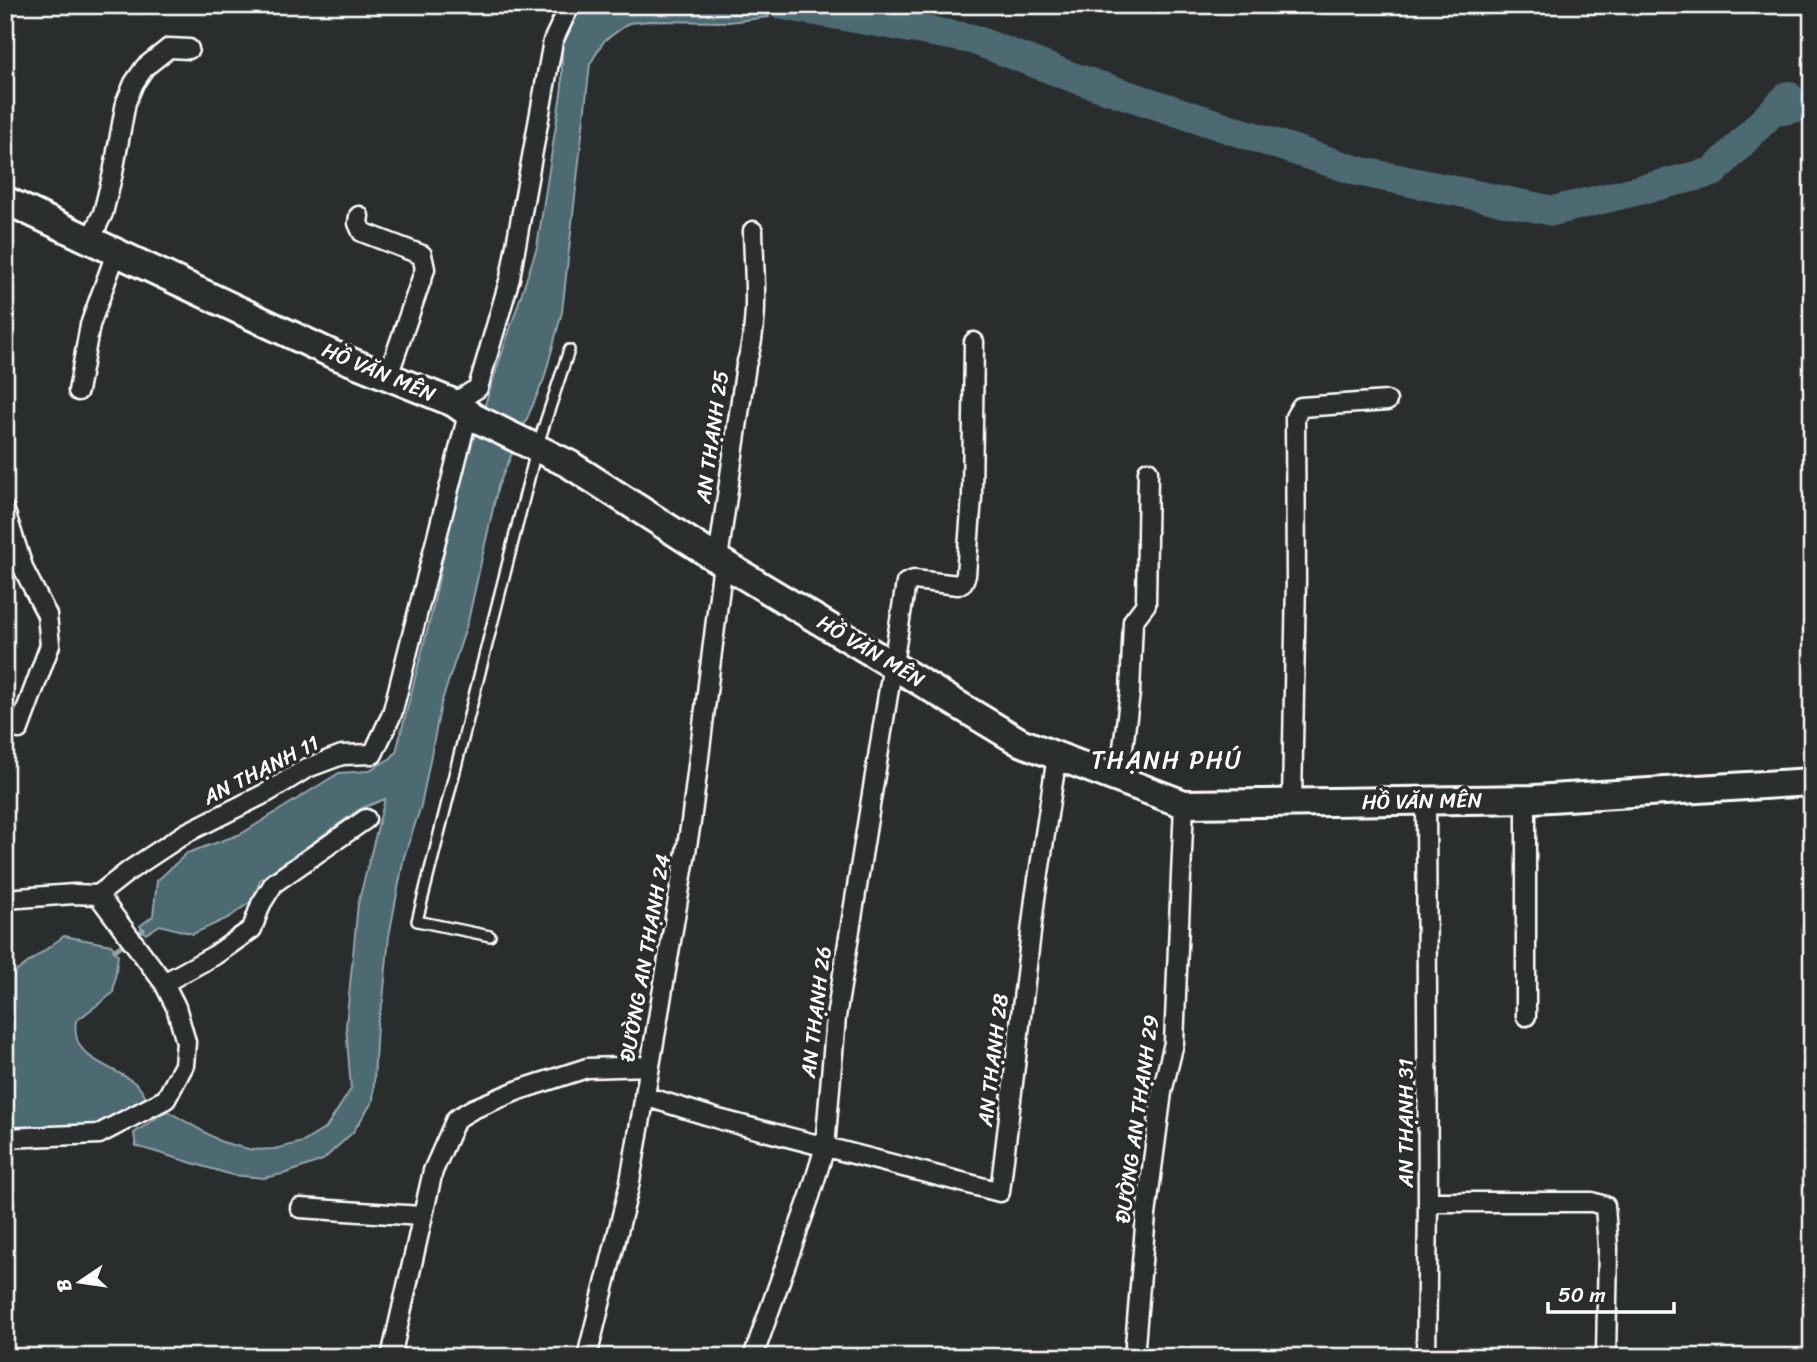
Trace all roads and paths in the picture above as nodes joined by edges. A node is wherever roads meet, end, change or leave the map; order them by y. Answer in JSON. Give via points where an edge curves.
{"nodes":[{"id":1,"x":570,"y":5,"type":"edge"},
{"id":2,"x":189,"y":49,"type":"dead end"},
{"id":3,"x":5,"y":200,"type":"edge"},
{"id":4,"x":359,"y":216,"type":"dead end"},
{"id":5,"x":753,"y":231,"type":"dead end"},
{"id":6,"x":90,"y":240,"type":"junction"},
{"id":7,"x":116,"y":253,"type":"junction"},
{"id":8,"x":974,"y":342,"type":"dead end"},
{"id":9,"x":569,"y":350,"type":"dead end"},
{"id":10,"x":388,"y":376,"type":"junction"},
{"id":11,"x":78,"y":391,"type":"dead end"},
{"id":12,"x":1388,"y":401,"type":"dead end"},
{"id":13,"x":466,"y":412,"type":"junction"},
{"id":14,"x":531,"y":445,"type":"junction"},
{"id":15,"x":1148,"y":471,"type":"dead end"},
{"id":16,"x":5,"y":511,"type":"edge"},
{"id":17,"x":721,"y":561,"type":"junction"},
{"id":18,"x":891,"y":664,"type":"junction"},
{"id":19,"x":19,"y":729,"type":"dead end"},
{"id":20,"x":1057,"y":756,"type":"junction"},
{"id":21,"x":1119,"y":779,"type":"junction"},
{"id":22,"x":1812,"y":782,"type":"edge"},
{"id":23,"x":1525,"y":799,"type":"junction"},
{"id":24,"x":1426,"y":800,"type":"junction"},
{"id":25,"x":1292,"y":803,"type":"junction"},
{"id":26,"x":1184,"y":804,"type":"junction"},
{"id":27,"x":366,"y":818,"type":"dead end"},
{"id":28,"x":98,"y":895,"type":"junction"},
{"id":29,"x":5,"y":898,"type":"edge"},
{"id":30,"x":490,"y":936,"type":"dead end"},
{"id":31,"x":164,"y":983,"type":"junction"},
{"id":32,"x":1526,"y":1016,"type":"dead end"},
{"id":33,"x":650,"y":1066,"type":"junction"},
{"id":34,"x":644,"y":1096,"type":"junction"},
{"id":35,"x":5,"y":1138,"type":"edge"},
{"id":36,"x":825,"y":1147,"type":"junction"},
{"id":37,"x":1428,"y":1202,"type":"junction"},
{"id":38,"x":300,"y":1208,"type":"dead end"},
{"id":39,"x":421,"y":1216,"type":"junction"},
{"id":40,"x":391,"y":1357,"type":"edge"},
{"id":41,"x":587,"y":1357,"type":"edge"},
{"id":42,"x":753,"y":1357,"type":"edge"},
{"id":43,"x":1134,"y":1357,"type":"edge"},
{"id":44,"x":1426,"y":1357,"type":"edge"},
{"id":45,"x":1606,"y":1357,"type":"edge"}],
"edges":[{"from":1,"to":13,"type":"street","via":[[553,41],[510,278],[478,388]]},
{"from":2,"to":6,"type":"street","via":[[169,48],[145,67],[134,83],[103,213]]},
{"from":3,"to":6,"type":"street","name":"HỒ VĂN MÊN"},
{"from":4,"to":10,"type":"street","via":[[362,232],[422,254],[425,263]]},
{"from":5,"to":17,"type":"street","name":"AN THẠNH 25","via":[[755,322]]},
{"from":6,"to":7,"type":"street","name":"HỒ VĂN MÊN"},
{"from":7,"to":10,"type":"street","name":"HỒ VĂN MÊN"},
{"from":7,"to":11,"type":"street","via":[[90,325]]},
{"from":8,"to":18,"type":"street","name":"AN THẠNH 26","via":[[972,497],[965,575],[958,585],[905,583]]},
{"from":9,"to":14,"type":"lane"},
{"from":10,"to":13,"type":"street","name":"HỒ VĂN MÊN"},
{"from":12,"to":25,"type":"street","via":[[1301,407],[1295,417]]},
{"from":13,"to":14,"type":"street","name":"HỒ VĂN MÊN"},
{"from":13,"to":28,"type":"street","name":"AN THẠNH 11","via":[[392,714],[373,754],[342,755],[307,768],[186,833]]},
{"from":14,"to":17,"type":"street","name":"HỒ VĂN MÊN","via":[[569,464]]},
{"from":14,"to":30,"type":"lane","via":[[417,921]]},
{"from":15,"to":21,"type":"street","via":[[1146,604],[1133,621]]},
{"from":16,"to":19,"type":"street","via":[[24,570],[47,615],[50,645]]},
{"from":17,"to":18,"type":"street","name":"HỒ VĂN MÊN"},
{"from":17,"to":33,"type":"street","name":"ĐƯỜNG AN THẠNH 24","via":[[691,822]]},
{"from":18,"to":20,"type":"street","name":"HỒ VĂN MÊN","via":[[1020,742]]},
{"from":18,"to":36,"type":"street","name":"AN THẠNH 26","via":[[836,1017]]},
{"from":20,"to":21,"type":"street","name":"HỒ VĂN MÊN"},
{"from":20,"to":36,"type":"street","name":"AN THẠNH 28","via":[[1000,1192]]},
{"from":21,"to":26,"type":"street","name":"HỒ VĂN MÊN"},
{"from":22,"to":23,"type":"street","name":"HỒ VĂN MÊN"},
{"from":23,"to":24,"type":"street","name":"HỒ VĂN MÊN"},
{"from":23,"to":32,"type":"street"},
{"from":24,"to":25,"type":"street","name":"HỒ VĂN MÊN"},
{"from":24,"to":37,"type":"street","name":"AN THẠNH 31"},
{"from":25,"to":26,"type":"street","name":"HỒ VĂN MÊN"},
{"from":26,"to":43,"type":"street","name":"ĐƯỜNG AN THẠNH 29","via":[[1174,1043],[1162,1092],[1146,1215]]},
{"from":27,"to":31,"type":"street","via":[[274,883],[252,929]]},
{"from":28,"to":29,"type":"street"},
{"from":28,"to":31,"type":"street"},
{"from":31,"to":35,"type":"street","via":[[186,1042],[184,1065],[166,1099],[99,1134]]},
{"from":33,"to":34,"type":"street","name":"ĐƯỜNG AN THẠNH 24"},
{"from":33,"to":39,"type":"street","via":[[587,1069],[519,1090],[456,1119],[433,1171]]},
{"from":34,"to":36,"type":"street"},
{"from":34,"to":41,"type":"street","name":"ĐƯỜNG AN THẠNH 24","via":[[629,1187]]},
{"from":36,"to":42,"type":"street","name":"AN THẠNH 26"},
{"from":37,"to":44,"type":"street"},
{"from":37,"to":45,"type":"street","name":"AN THẠNH 31","via":[[1592,1202],[1605,1206]]},
{"from":38,"to":39,"type":"street"},
{"from":39,"to":40,"type":"street"}]}
